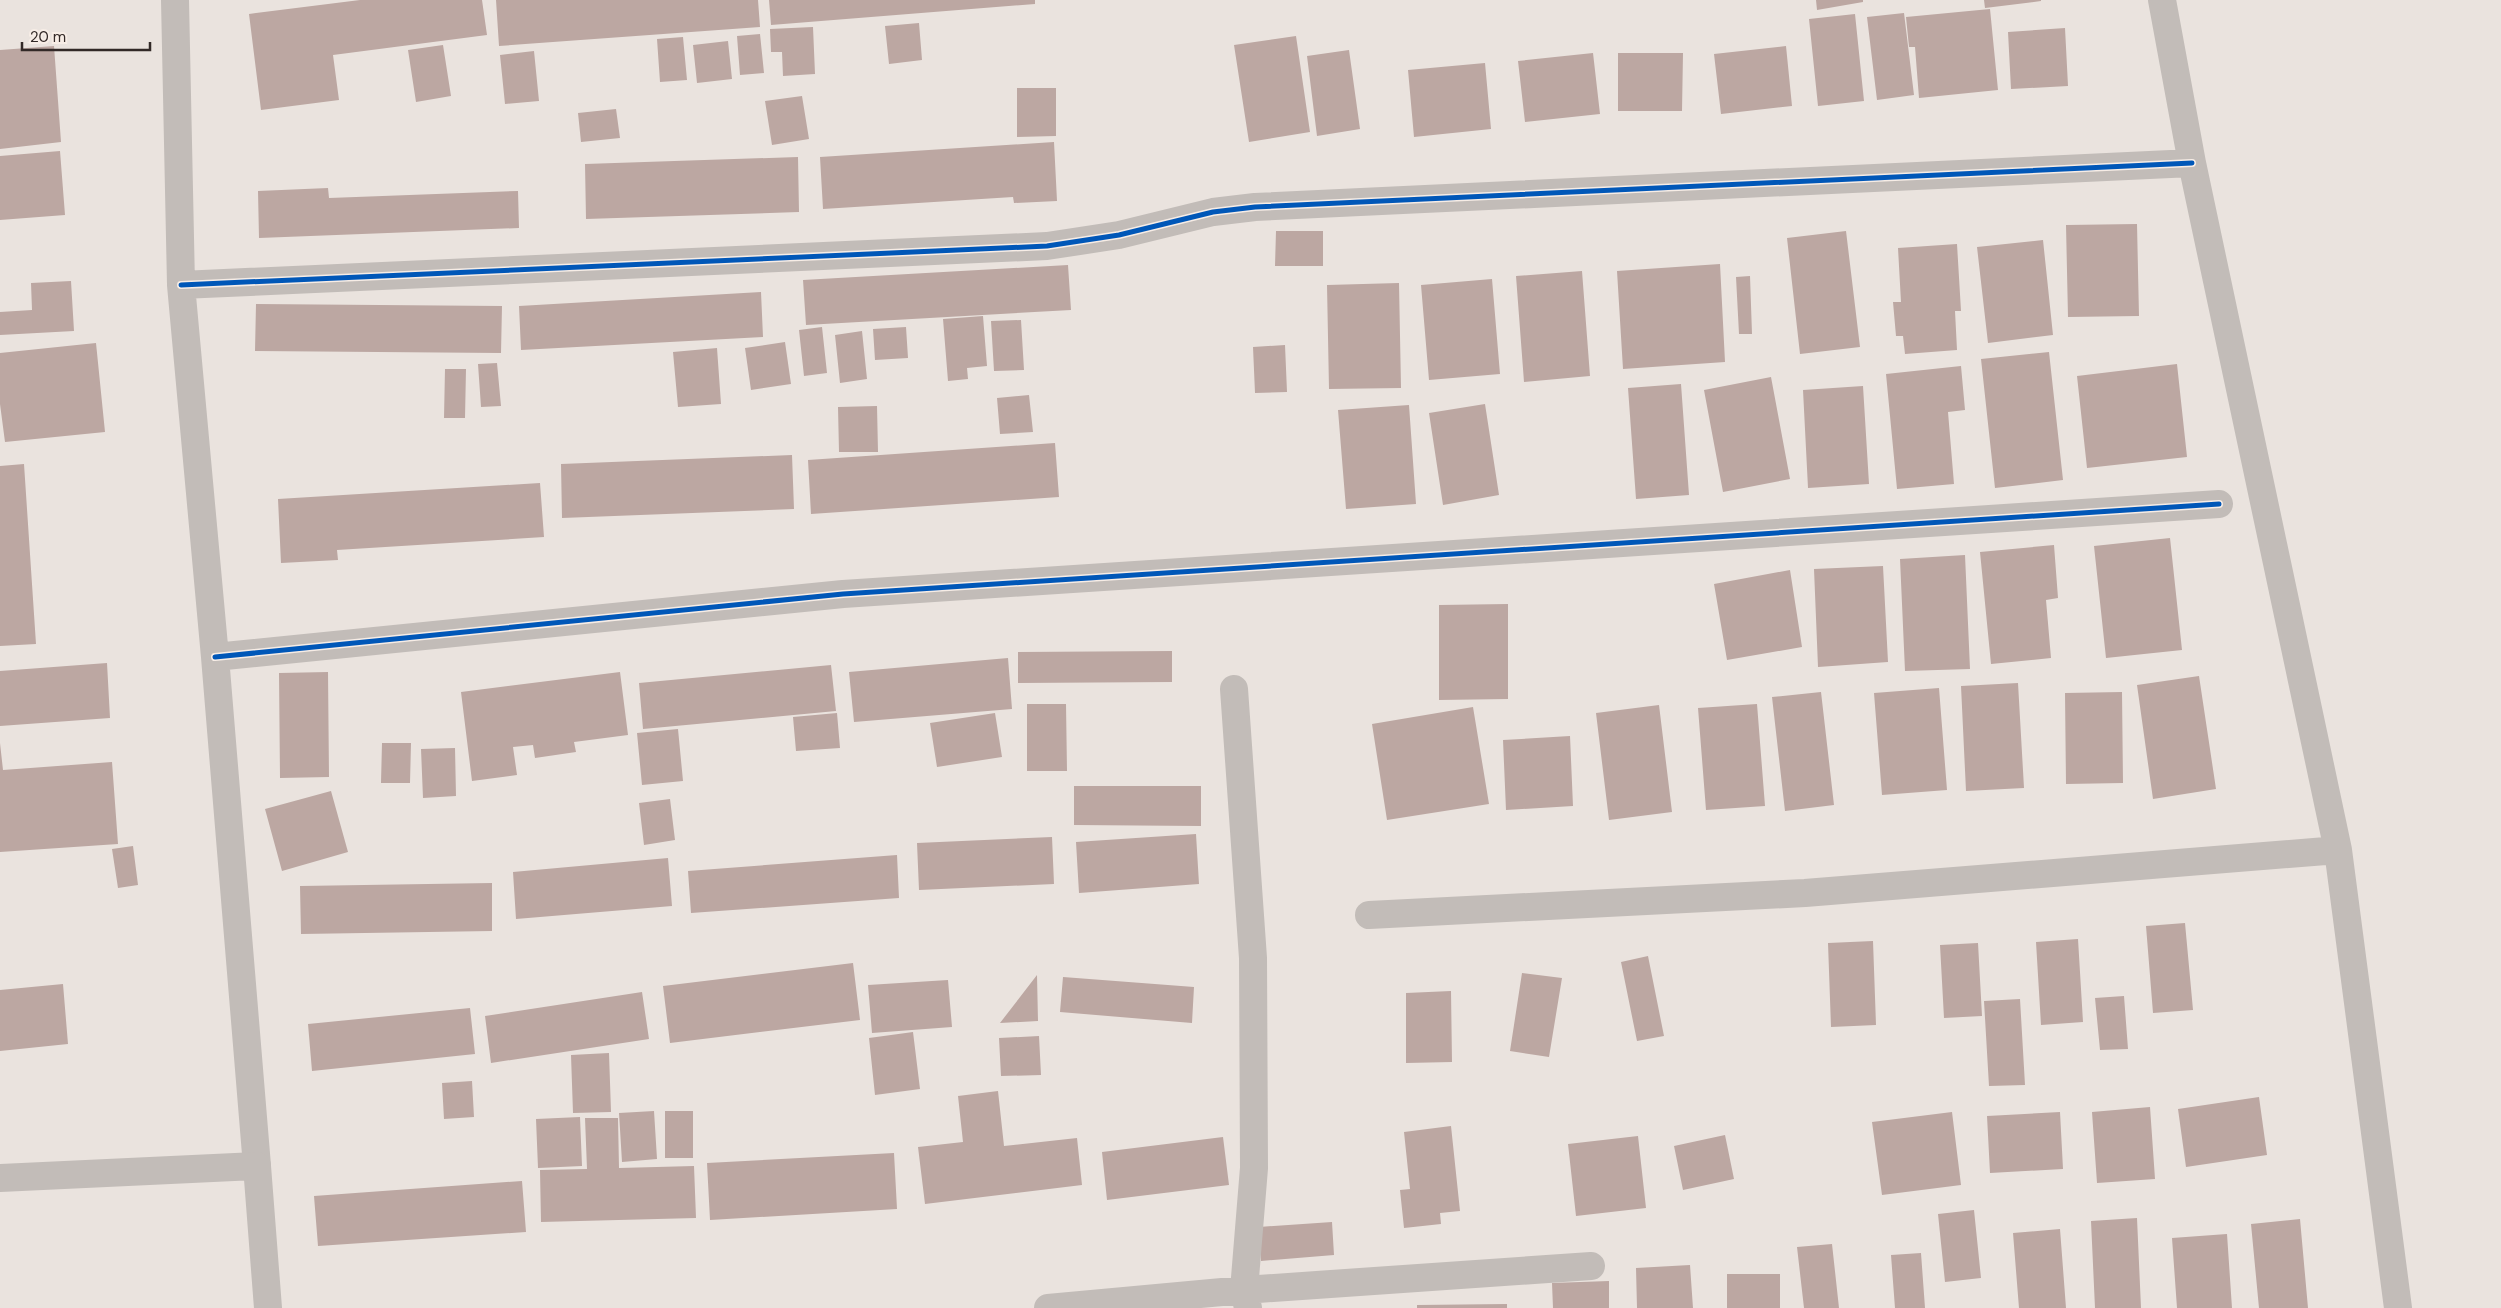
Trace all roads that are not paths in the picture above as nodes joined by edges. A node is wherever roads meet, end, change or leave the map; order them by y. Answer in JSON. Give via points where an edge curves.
{"nodes":[{"id":1,"x":175,"y":0,"type":"edge"},
{"id":2,"x":2162,"y":0,"type":"edge"},
{"id":3,"x":2192,"y":163,"type":"junction"},
{"id":4,"x":181,"y":285,"type":"junction"},
{"id":5,"x":2219,"y":504,"type":"dead end"},
{"id":6,"x":215,"y":657,"type":"junction"},
{"id":7,"x":1234,"y":689,"type":"dead end"},
{"id":8,"x":2338,"y":850,"type":"junction"},
{"id":9,"x":1369,"y":915,"type":"dead end"},
{"id":10,"x":257,"y":1166,"type":"junction"},
{"id":11,"x":0,"y":1178,"type":"edge"},
{"id":12,"x":1591,"y":1266,"type":"dead end"},
{"id":13,"x":1246,"y":1299,"type":"edge"},
{"id":14,"x":268,"y":1308,"type":"edge"},
{"id":15,"x":1048,"y":1308,"type":"edge"},
{"id":16,"x":2398,"y":1308,"type":"edge"}],
"edges":[{"from":1,"to":4,"type":"street"},
{"from":2,"to":3,"type":"street"},
{"from":3,"to":4,"type":"street","via":[[1255,208],[1213,212],[1119,235],[1047,246]]},
{"from":3,"to":8,"type":"street"},
{"from":4,"to":6,"type":"street"},
{"from":5,"to":6,"type":"street","via":[[843,594]]},
{"from":6,"to":10,"type":"street"},
{"from":7,"to":13,"type":"street","via":[[1253,958],[1254,1168]]},
{"from":8,"to":9,"type":"street","via":[[1805,893]]},
{"from":8,"to":16,"type":"street"},
{"from":10,"to":11,"type":"street"},
{"from":10,"to":14,"type":"street"},
{"from":12,"to":13,"type":"street"},
{"from":13,"to":15,"type":"street"}]}
